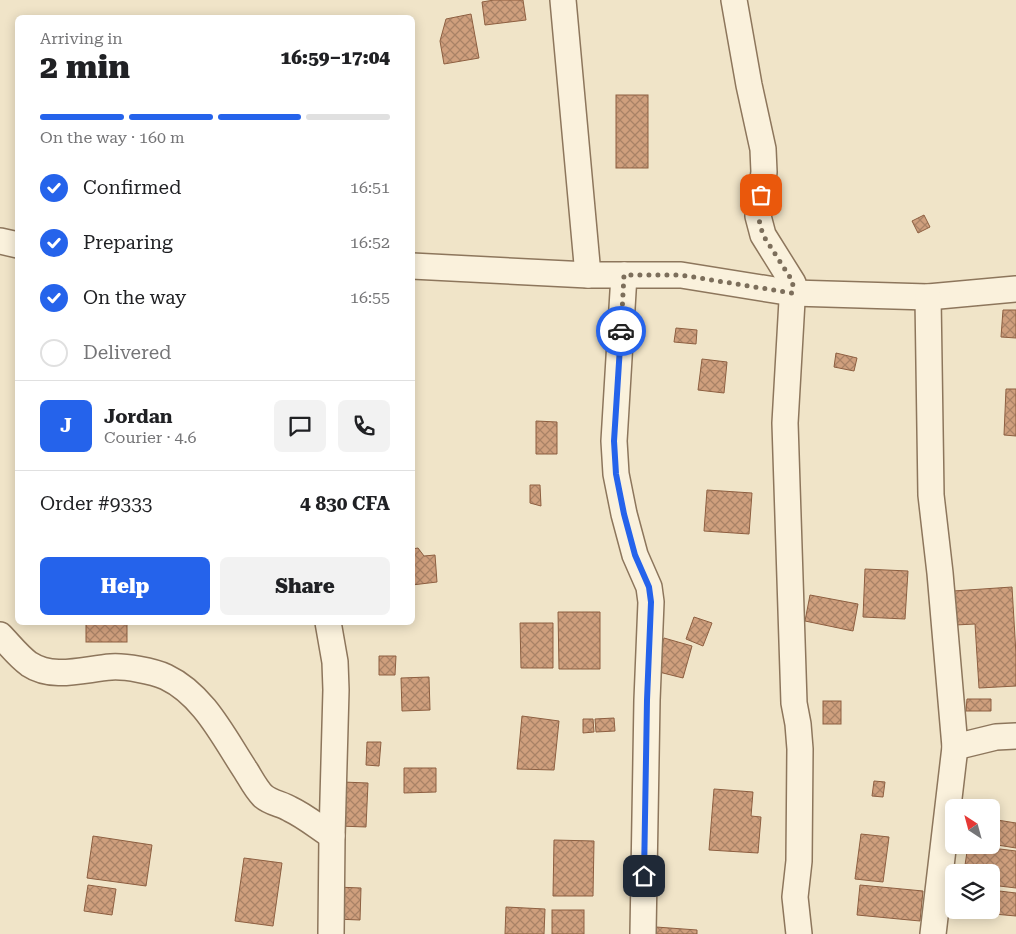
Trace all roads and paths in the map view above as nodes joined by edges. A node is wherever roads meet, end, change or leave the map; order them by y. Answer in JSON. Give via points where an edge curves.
{"nodes":[{"id":1,"x":563,"y":0,"type":"edge"},
{"id":2,"x":734,"y":0,"type":"edge"},
{"id":3,"x":0,"y":241,"type":"edge"},
{"id":4,"x":15,"y":244,"type":"edge"},
{"id":5,"x":415,"y":266,"type":"edge"},
{"id":6,"x":588,"y":274,"type":"junction"},
{"id":7,"x":624,"y":275,"type":"junction"},
{"id":8,"x":1016,"y":289,"type":"edge"},
{"id":9,"x":792,"y":293,"type":"junction"},
{"id":10,"x":928,"y":297,"type":"junction"},
{"id":11,"x":329,"y":625,"type":"edge"},
{"id":12,"x":0,"y":634,"type":"edge"},
{"id":13,"x":1016,"y":736,"type":"edge"},
{"id":14,"x":955,"y":747,"type":"junction"},
{"id":15,"x":332,"y":836,"type":"junction"},
{"id":16,"x":331,"y":934,"type":"edge"},
{"id":17,"x":644,"y":934,"type":"edge"},
{"id":18,"x":798,"y":934,"type":"edge"},
{"id":19,"x":933,"y":934,"type":"edge"}],
"edges":[{"from":1,"to":6,"type":"street"},
{"from":2,"to":9,"type":"street","via":[[763,149],[764,172],[758,216],[763,235],[793,282]]},
{"from":3,"to":4,"type":"street"},
{"from":5,"to":6,"type":"street"},
{"from":6,"to":7,"type":"street"},
{"from":7,"to":9,"type":"street","via":[[681,275]]},
{"from":7,"to":17,"type":"street","via":[[614,441],[616,474],[635,555],[649,587],[651,602]]},
{"from":8,"to":10,"type":"street"},
{"from":9,"to":10,"type":"street"},
{"from":9,"to":18,"type":"street","via":[[785,423],[794,703],[800,749],[795,898]]},
{"from":10,"to":14,"type":"street","via":[[931,495]]},
{"from":11,"to":15,"type":"street","via":[[336,690]]},
{"from":12,"to":15,"type":"street","via":[[30,664],[53,673],[112,667],[165,676],[196,699],[264,797],[291,809]]},
{"from":13,"to":14,"type":"street","via":[[996,737]]},
{"from":14,"to":19,"type":"street"},
{"from":15,"to":16,"type":"street"}]}
